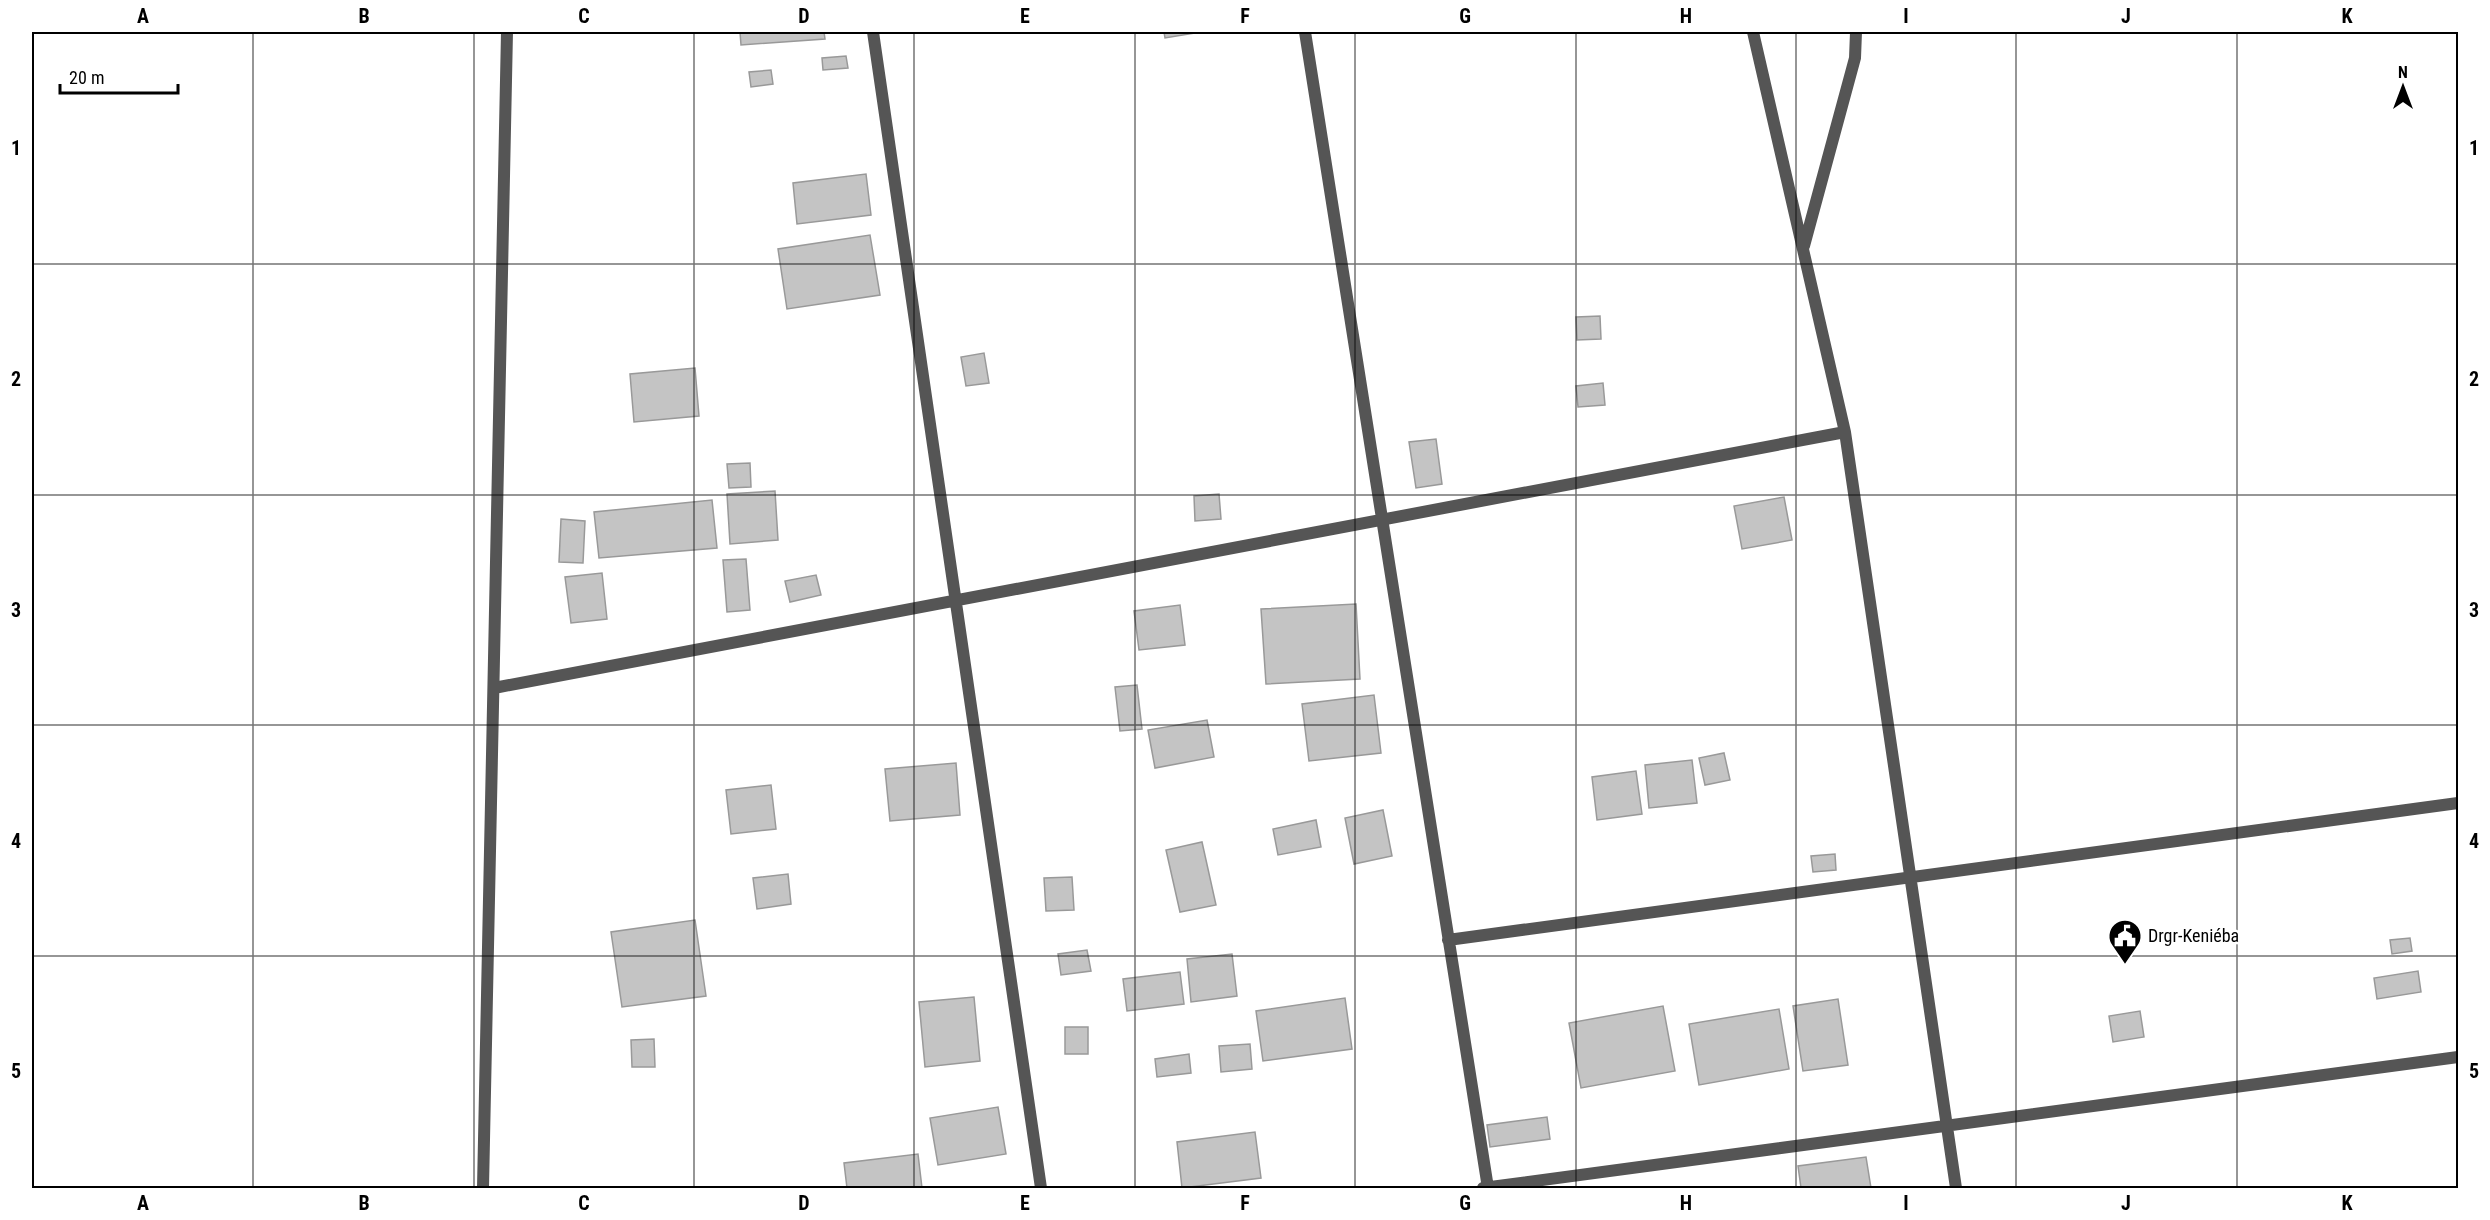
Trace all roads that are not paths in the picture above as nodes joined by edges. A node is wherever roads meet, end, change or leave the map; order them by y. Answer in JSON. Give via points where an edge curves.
{"nodes":[{"id":1,"x":507,"y":32,"type":"edge"},
{"id":2,"x":873,"y":32,"type":"edge"},
{"id":3,"x":1305,"y":32,"type":"edge"},
{"id":4,"x":1754,"y":32,"type":"edge"},
{"id":5,"x":1856,"y":32,"type":"edge"},
{"id":6,"x":1803,"y":249,"type":"junction"},
{"id":7,"x":1845,"y":432,"type":"junction"},
{"id":8,"x":1382,"y":519,"type":"junction"},
{"id":9,"x":955,"y":600,"type":"junction"},
{"id":10,"x":494,"y":688,"type":"junction"},
{"id":11,"x":2458,"y":803,"type":"edge"},
{"id":12,"x":1910,"y":877,"type":"junction"},
{"id":13,"x":1448,"y":940,"type":"junction"},
{"id":14,"x":2458,"y":1057,"type":"edge"},
{"id":15,"x":1947,"y":1126,"type":"junction"},
{"id":16,"x":483,"y":1188,"type":"edge"},
{"id":17,"x":1041,"y":1188,"type":"edge"},
{"id":18,"x":1486,"y":1188,"type":"edge"},
{"id":19,"x":1956,"y":1188,"type":"edge"}],
"edges":[{"from":1,"to":10,"type":"street"},
{"from":2,"to":9,"type":"street"},
{"from":3,"to":8,"type":"street"},
{"from":4,"to":6,"type":"street"},
{"from":5,"to":6,"type":"street","via":[[1855,58]]},
{"from":6,"to":7,"type":"street"},
{"from":7,"to":8,"type":"street"},
{"from":7,"to":12,"type":"street"},
{"from":8,"to":9,"type":"street"},
{"from":8,"to":13,"type":"street"},
{"from":9,"to":10,"type":"street"},
{"from":9,"to":17,"type":"street"},
{"from":10,"to":16,"type":"street"},
{"from":11,"to":12,"type":"street"},
{"from":12,"to":13,"type":"street"},
{"from":12,"to":15,"type":"street"},
{"from":13,"to":18,"type":"street"},
{"from":14,"to":15,"type":"street"},
{"from":15,"to":18,"type":"street"},
{"from":15,"to":19,"type":"street"}]}
